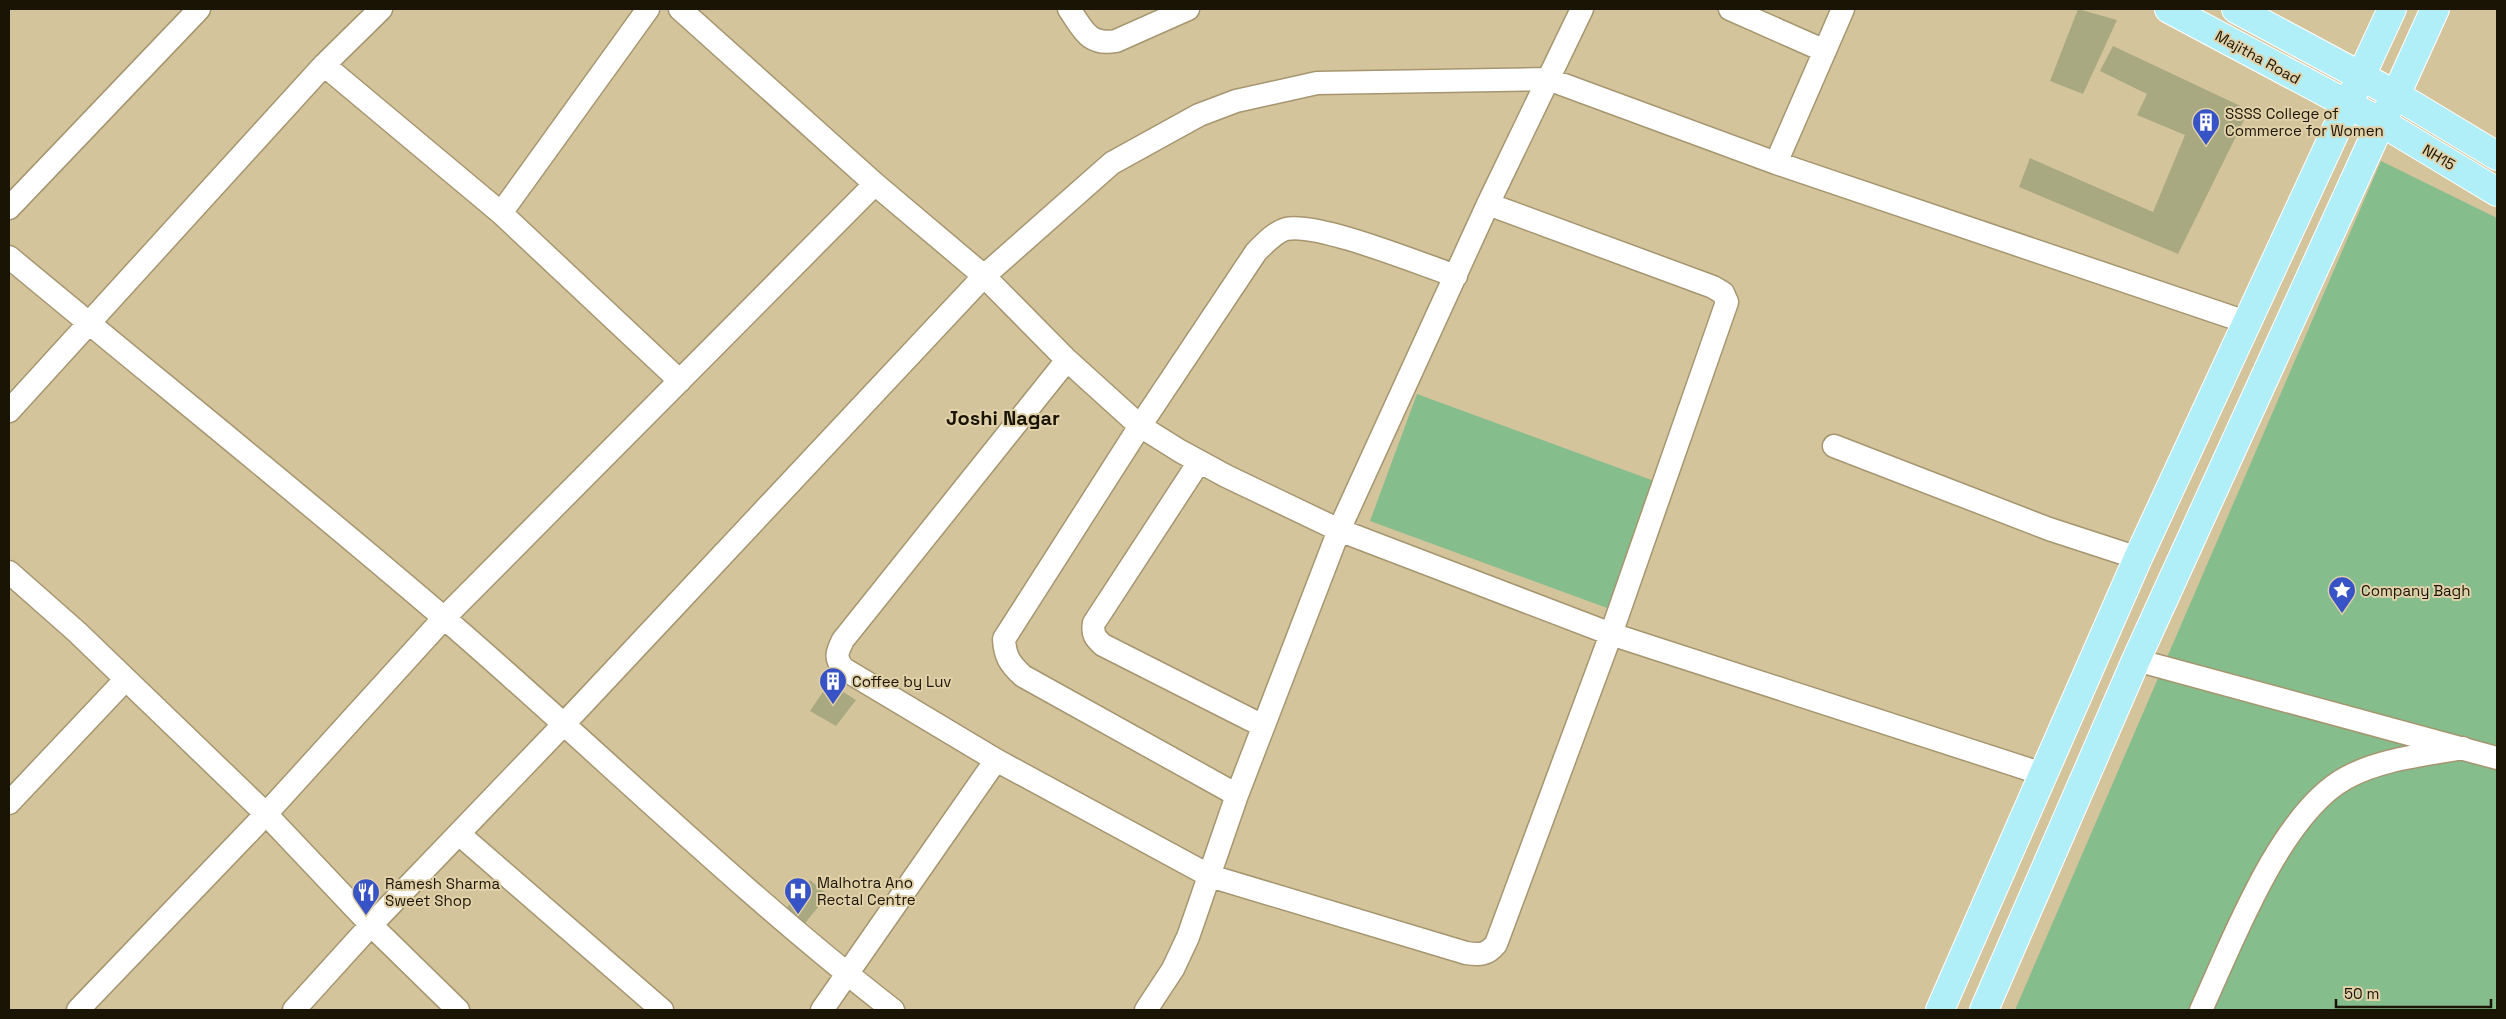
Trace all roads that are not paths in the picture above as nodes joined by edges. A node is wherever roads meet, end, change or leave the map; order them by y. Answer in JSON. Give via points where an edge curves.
{"nodes":[{"id":1,"x":199,"y":9,"type":"edge"},
{"id":2,"x":381,"y":9,"type":"edge"},
{"id":3,"x":648,"y":9,"type":"edge"},
{"id":4,"x":680,"y":9,"type":"edge"},
{"id":5,"x":1069,"y":9,"type":"edge"},
{"id":6,"x":1188,"y":9,"type":"edge"},
{"id":7,"x":1582,"y":9,"type":"edge"},
{"id":8,"x":1730,"y":9,"type":"edge"},
{"id":9,"x":1843,"y":9,"type":"edge"},
{"id":10,"x":2169,"y":9,"type":"edge"},
{"id":11,"x":2236,"y":9,"type":"edge"},
{"id":12,"x":2392,"y":9,"type":"edge"},
{"id":13,"x":2435,"y":9,"type":"edge"},
{"id":14,"x":1825,"y":51,"type":"junction"},
{"id":15,"x":324,"y":65,"type":"junction"},
{"id":16,"x":2361,"y":76,"type":"junction"},
{"id":17,"x":1548,"y":79,"type":"junction"},
{"id":18,"x":2396,"y":95,"type":"junction"},
{"id":19,"x":2347,"y":106,"type":"junction"},
{"id":20,"x":2381,"y":122,"type":"junction"},
{"id":21,"x":2497,"y":156,"type":"edge"},
{"id":22,"x":1776,"y":163,"type":"junction"},
{"id":23,"x":875,"y":184,"type":"junction"},
{"id":24,"x":2497,"y":192,"type":"edge"},
{"id":25,"x":1488,"y":204,"type":"junction"},
{"id":26,"x":9,"y":208,"type":"edge"},
{"id":27,"x":501,"y":213,"type":"junction"},
{"id":28,"x":9,"y":257,"type":"edge"},
{"id":29,"x":984,"y":276,"type":"junction"},
{"id":30,"x":1456,"y":276,"type":"junction"},
{"id":31,"x":2246,"y":322,"type":"junction"},
{"id":32,"x":88,"y":323,"type":"junction"},
{"id":33,"x":1067,"y":360,"type":"junction"},
{"id":34,"x":680,"y":381,"type":"junction"},
{"id":35,"x":9,"y":411,"type":"edge"},
{"id":36,"x":1140,"y":426,"type":"junction"},
{"id":37,"x":1834,"y":446,"type":"dead end"},
{"id":38,"x":1199,"y":462,"type":"junction"},
{"id":39,"x":1339,"y":530,"type":"junction"},
{"id":40,"x":2138,"y":558,"type":"junction"},
{"id":41,"x":9,"y":572,"type":"edge"},
{"id":42,"x":444,"y":618,"type":"junction"},
{"id":43,"x":1611,"y":634,"type":"junction"},
{"id":44,"x":2136,"y":660,"type":"junction"},
{"id":45,"x":126,"y":679,"type":"junction"},
{"id":46,"x":563,"y":724,"type":"junction"},
{"id":47,"x":1263,"y":726,"type":"junction"},
{"id":48,"x":2463,"y":748,"type":"junction"},
{"id":49,"x":2497,"y":758,"type":"edge"},
{"id":50,"x":996,"y":760,"type":"junction"},
{"id":51,"x":2042,"y":774,"type":"junction"},
{"id":52,"x":1237,"y":795,"type":"junction"},
{"id":53,"x":9,"y":803,"type":"edge"},
{"id":54,"x":266,"y":814,"type":"junction"},
{"id":55,"x":459,"y":834,"type":"junction"},
{"id":56,"x":1210,"y":876,"type":"junction"},
{"id":57,"x":371,"y":925,"type":"junction"},
{"id":58,"x":847,"y":975,"type":"junction"},
{"id":59,"x":78,"y":1010,"type":"edge"},
{"id":60,"x":294,"y":1010,"type":"edge"},
{"id":61,"x":458,"y":1010,"type":"edge"},
{"id":62,"x":662,"y":1010,"type":"edge"},
{"id":63,"x":822,"y":1010,"type":"edge"},
{"id":64,"x":892,"y":1010,"type":"edge"},
{"id":65,"x":1146,"y":1010,"type":"edge"},
{"id":66,"x":1940,"y":1010,"type":"edge"},
{"id":67,"x":1984,"y":1010,"type":"edge"},
{"id":68,"x":2201,"y":1010,"type":"edge"}],
"edges":[{"from":1,"to":26,"type":"street"},
{"from":2,"to":15,"type":"street"},
{"from":3,"to":27,"type":"street"},
{"from":4,"to":23,"type":"street"},
{"from":5,"to":6,"type":"street","via":[[1088,35],[1096,42],[1105,43]]},
{"from":7,"to":17,"type":"street"},
{"from":8,"to":14,"type":"street"},
{"from":9,"to":14,"type":"street"},
{"from":10,"to":19,"type":"main road","name":"Majitha Road"},
{"from":11,"to":16,"type":"main road","name":"Majitha Road"},
{"from":12,"to":16,"type":"main road"},
{"from":13,"to":18,"type":"main road"},
{"from":14,"to":22,"type":"street"},
{"from":15,"to":27,"type":"street"},
{"from":15,"to":32,"type":"street"},
{"from":16,"to":18,"type":"main road","name":"Majitha Road"},
{"from":16,"to":19,"type":"main road"},
{"from":17,"to":22,"type":"street"},
{"from":17,"to":25,"type":"street"},
{"from":17,"to":29,"type":"street","via":[[1318,83],[1236,101],[1200,115],[1112,163]]},
{"from":18,"to":20,"type":"main road"},
{"from":18,"to":21,"type":"main road","name":"Majitha Road"},
{"from":19,"to":20,"type":"main road","name":"Majitha Road"},
{"from":19,"to":31,"type":"main road"},
{"from":20,"to":24,"type":"main road","name":"NH15"},
{"from":20,"to":44,"type":"main road"},
{"from":22,"to":31,"type":"street"},
{"from":23,"to":29,"type":"street"},
{"from":23,"to":34,"type":"street"},
{"from":25,"to":30,"type":"street"},
{"from":25,"to":43,"type":"street","via":[[1713,287],[1726,297],[1725,311]]},
{"from":27,"to":34,"type":"street"},
{"from":28,"to":32,"type":"street"},
{"from":29,"to":33,"type":"street"},
{"from":29,"to":46,"type":"street"},
{"from":30,"to":36,"type":"street","via":[[1316,229],[1284,229],[1256,252]]},
{"from":30,"to":39,"type":"street"},
{"from":31,"to":40,"type":"main road"},
{"from":32,"to":35,"type":"street"},
{"from":32,"to":42,"type":"street"},
{"from":33,"to":36,"type":"street"},
{"from":33,"to":50,"type":"street","via":[[843,640],[837,652],[838,662],[844,669]]},
{"from":34,"to":42,"type":"street"},
{"from":36,"to":38,"type":"street"},
{"from":36,"to":52,"type":"street","via":[[1004,639],[1004,654],[1023,676]]},
{"from":37,"to":40,"type":"street","via":[[2049,528]]},
{"from":38,"to":39,"type":"street"},
{"from":38,"to":47,"type":"street","via":[[1094,623],[1092,632],[1103,646]]},
{"from":39,"to":43,"type":"street"},
{"from":39,"to":47,"type":"street"},
{"from":40,"to":51,"type":"main road"},
{"from":41,"to":45,"type":"street"},
{"from":42,"to":46,"type":"street"},
{"from":42,"to":54,"type":"street"},
{"from":43,"to":51,"type":"street"},
{"from":43,"to":56,"type":"street","via":[[1491,951],[1466,953]]},
{"from":44,"to":48,"type":"street"},
{"from":44,"to":67,"type":"main road"},
{"from":45,"to":53,"type":"street"},
{"from":45,"to":54,"type":"street"},
{"from":46,"to":55,"type":"street"},
{"from":46,"to":58,"type":"street"},
{"from":47,"to":52,"type":"street"},
{"from":48,"to":49,"type":"street"},
{"from":48,"to":68,"type":"street","via":[[2379,766],[2346,778],[2319,796],[2295,824],[2254,895]]},
{"from":50,"to":56,"type":"street"},
{"from":50,"to":58,"type":"street"},
{"from":51,"to":66,"type":"main road"},
{"from":52,"to":56,"type":"street"},
{"from":54,"to":57,"type":"street"},
{"from":54,"to":59,"type":"street"},
{"from":55,"to":57,"type":"street"},
{"from":55,"to":62,"type":"street"},
{"from":56,"to":65,"type":"street","via":[[1176,961]]},
{"from":57,"to":60,"type":"street"},
{"from":57,"to":61,"type":"street"},
{"from":58,"to":63,"type":"street"},
{"from":58,"to":64,"type":"street"}]}
